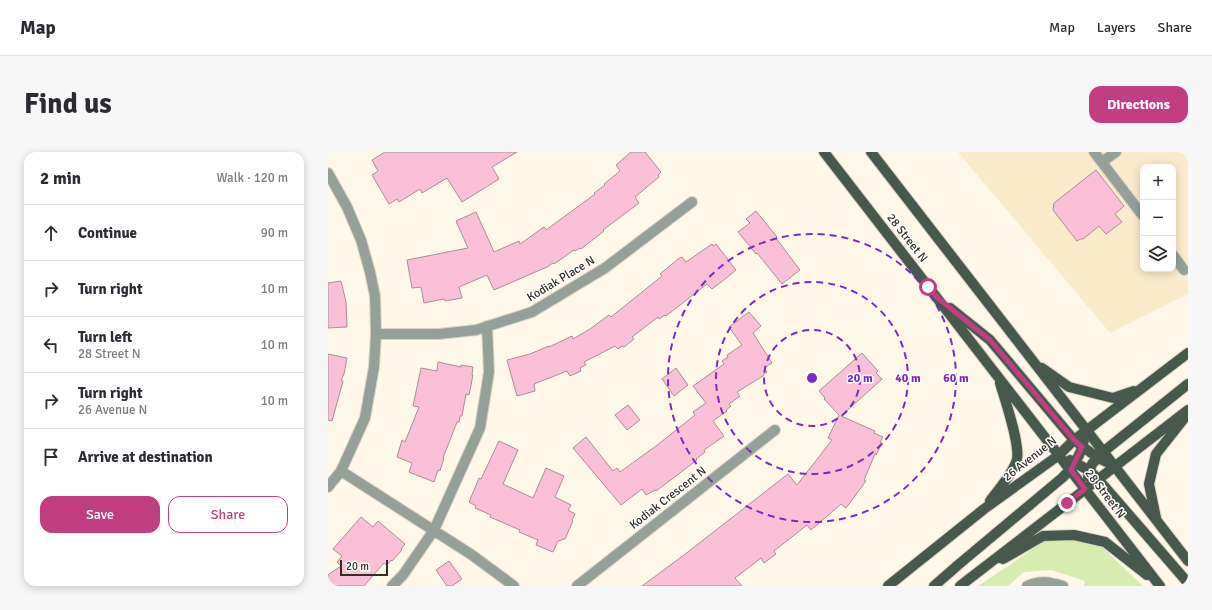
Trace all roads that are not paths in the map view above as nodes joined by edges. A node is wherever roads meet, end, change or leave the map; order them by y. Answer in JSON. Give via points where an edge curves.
{"nodes":[{"id":1,"x":824,"y":152,"type":"edge"},
{"id":2,"x":872,"y":152,"type":"edge"},
{"id":3,"x":1094,"y":152,"type":"edge"},
{"id":4,"x":1116,"y":152,"type":"edge"},
{"id":5,"x":1102,"y":162,"type":"junction"},
{"id":6,"x":328,"y":174,"type":"edge"},
{"id":7,"x":692,"y":202,"type":"dead end"},
{"id":8,"x":1140,"y":212,"type":"edge"},
{"id":9,"x":1176,"y":259,"type":"edge"},
{"id":10,"x":1184,"y":270,"type":"dead end"},
{"id":11,"x":939,"y":299,"type":"junction"},
{"id":12,"x":487,"y":326,"type":"junction"},
{"id":13,"x":376,"y":334,"type":"junction"},
{"id":14,"x":1188,"y":353,"type":"edge"},
{"id":15,"x":1034,"y":364,"type":"junction"},
{"id":16,"x":998,"y":378,"type":"junction"},
{"id":17,"x":1188,"y":384,"type":"edge"},
{"id":18,"x":1141,"y":389,"type":"junction"},
{"id":19,"x":1188,"y":410,"type":"edge"},
{"id":20,"x":1188,"y":414,"type":"edge"},
{"id":21,"x":775,"y":430,"type":"dead end"},
{"id":22,"x":1086,"y":430,"type":"junction"},
{"id":23,"x":1074,"y":440,"type":"junction"},
{"id":24,"x":1082,"y":447,"type":"junction"},
{"id":25,"x":1059,"y":455,"type":"junction"},
{"id":26,"x":1101,"y":455,"type":"junction"},
{"id":27,"x":1073,"y":466,"type":"junction"},
{"id":28,"x":1115,"y":466,"type":"junction"},
{"id":29,"x":341,"y":471,"type":"junction"},
{"id":30,"x":1090,"y":471,"type":"junction"},
{"id":31,"x":1098,"y":479,"type":"junction"},
{"id":32,"x":328,"y":487,"type":"edge"},
{"id":33,"x":1085,"y":489,"type":"junction"},
{"id":34,"x":984,"y":509,"type":"junction"},
{"id":35,"x":1156,"y":520,"type":"junction"},
{"id":36,"x":434,"y":530,"type":"junction"},
{"id":37,"x":1188,"y":561,"type":"edge"},
{"id":38,"x":964,"y":583,"type":"edge"},
{"id":39,"x":1188,"y":583,"type":"edge"},
{"id":40,"x":1160,"y":585,"type":"edge"},
{"id":41,"x":392,"y":586,"type":"edge"},
{"id":42,"x":514,"y":586,"type":"edge"},
{"id":43,"x":577,"y":586,"type":"edge"},
{"id":44,"x":888,"y":586,"type":"edge"},
{"id":45,"x":934,"y":586,"type":"edge"},
{"id":46,"x":1027,"y":586,"type":"edge"},
{"id":47,"x":1063,"y":586,"type":"edge"}],
"edges":[{"from":1,"to":11,"type":"main road","name":"28 Street N"},
{"from":2,"to":15,"type":"main road","name":"28 Street N"},
{"from":3,"to":5,"type":"street"},
{"from":4,"to":5,"type":"street"},
{"from":5,"to":8,"type":"street"},
{"from":6,"to":13,"type":"street","via":[[347,207],[361,240],[375,296]]},
{"from":7,"to":12,"type":"street","name":"Kodiak Place N","via":[[604,268],[532,312]]},
{"from":9,"to":10,"type":"street"},
{"from":11,"to":16,"type":"main road","name":"28 Street N"},
{"from":11,"to":23,"type":"main road","via":[[990,340]]},
{"from":12,"to":13,"type":"street","name":"Kodiak Place N","via":[[476,330],[439,334]]},
{"from":12,"to":36,"type":"street","via":[[488,372],[480,428]]},
{"from":13,"to":29,"type":"street","via":[[374,367],[365,418]]},
{"from":14,"to":18,"type":"main road","name":"26 Avenue N"},
{"from":15,"to":18,"type":"main road","via":[[1069,386],[1112,398]]},
{"from":15,"to":22,"type":"main road","name":"28 Street N"},
{"from":16,"to":25,"type":"main road","name":"28 Street N"},
{"from":16,"to":34,"type":"main road","via":[[1016,442],[1017,459],[1007,478]]},
{"from":17,"to":26,"type":"main road"},
{"from":18,"to":22,"type":"main road","name":"26 Avenue N"},
{"from":19,"to":28,"type":"main road"},
{"from":20,"to":35,"type":"main road","via":[[1156,454],[1149,484]]},
{"from":21,"to":43,"type":"street","name":"Kodiak Crescent N"},
{"from":22,"to":23,"type":"main road","name":"26 Avenue N"},
{"from":22,"to":24,"type":"main road"},
{"from":22,"to":26,"type":"main road","name":"28 Street N"},
{"from":23,"to":24,"type":"main road"},
{"from":23,"to":25,"type":"main road","name":"26 Avenue N"},
{"from":24,"to":26,"type":"main road"},
{"from":24,"to":27,"type":"main road"},
{"from":25,"to":27,"type":"main road"},
{"from":25,"to":34,"type":"main road","name":"26 Avenue N"},
{"from":26,"to":28,"type":"main road"},
{"from":26,"to":30,"type":"main road","via":[[1092,464]]},
{"from":27,"to":30,"type":"main road"},
{"from":27,"to":33,"type":"main road","name":"28 Street N"},
{"from":27,"to":45,"type":"main road"},
{"from":28,"to":31,"type":"main road"},
{"from":28,"to":35,"type":"main road","name":"28 Street N"},
{"from":29,"to":32,"type":"street"},
{"from":29,"to":36,"type":"street"},
{"from":30,"to":31,"type":"main road"},
{"from":30,"to":33,"type":"main road"},
{"from":31,"to":33,"type":"main road"},
{"from":31,"to":39,"type":"main road"},
{"from":33,"to":38,"type":"main road"},
{"from":33,"to":40,"type":"main road","name":"28 Street N"},
{"from":34,"to":44,"type":"main road","name":"26 Avenue N"},
{"from":35,"to":37,"type":"main road","name":"28 Street N"},
{"from":36,"to":41,"type":"street","via":[[403,575]]},
{"from":36,"to":42,"type":"street"},
{"from":38,"to":40,"type":"main road","via":[[1043,536],[1074,535],[1105,542]]},
{"from":46,"to":47,"type":"street","via":[[1036,582]]}]}
